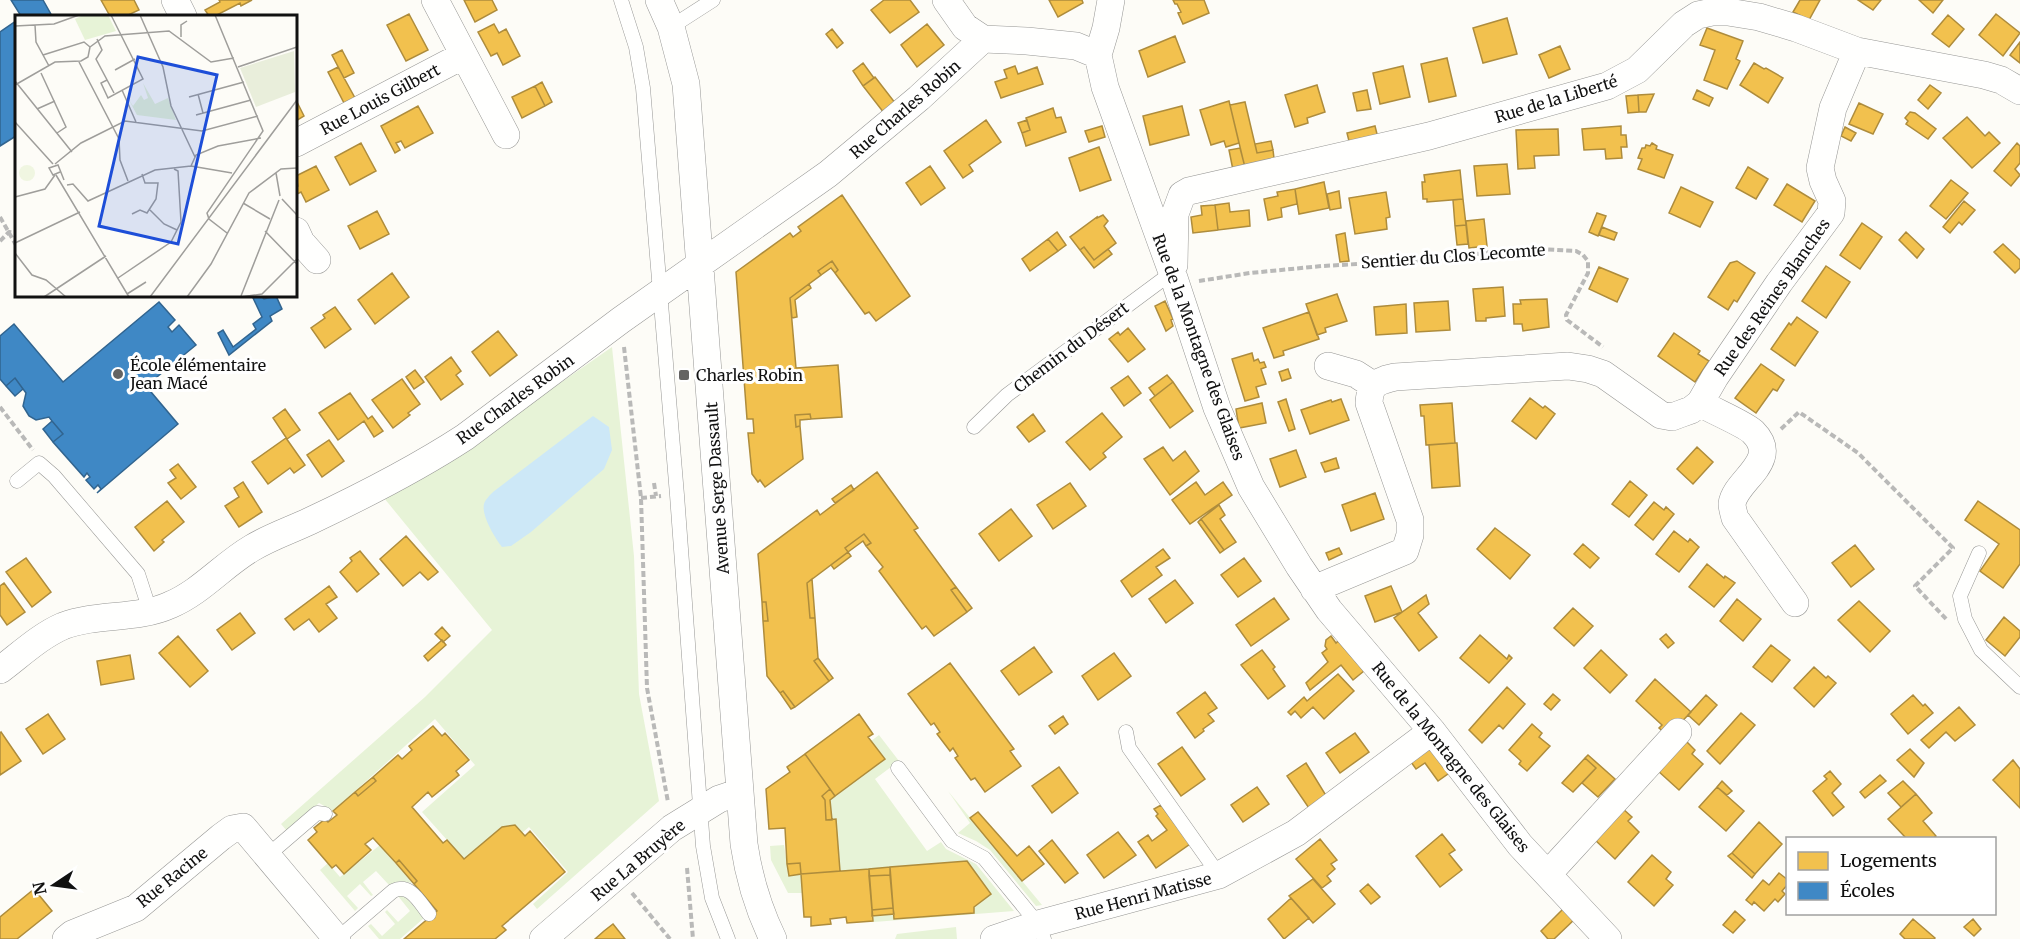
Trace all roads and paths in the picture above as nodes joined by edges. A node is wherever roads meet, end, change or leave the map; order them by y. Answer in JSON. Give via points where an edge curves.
{"nodes":[{"id":1,"x":175,"y":0,"type":"edge"},
{"id":2,"x":435,"y":0,"type":"edge"},
{"id":3,"x":621,"y":0,"type":"edge"},
{"id":4,"x":659,"y":0,"type":"edge"},
{"id":5,"x":713,"y":0,"type":"edge"},
{"id":6,"x":946,"y":0,"type":"edge"},
{"id":7,"x":1111,"y":0,"type":"edge"},
{"id":8,"x":182,"y":15,"type":"edge"},
{"id":9,"x":672,"y":27,"type":"junction"},
{"id":10,"x":983,"y":39,"type":"junction"},
{"id":11,"x":1857,"y":51,"type":"junction"},
{"id":12,"x":1098,"y":55,"type":"junction"},
{"id":13,"x":464,"y":56,"type":"junction"},
{"id":14,"x":2020,"y":91,"type":"edge"},
{"id":15,"x":506,"y":135,"type":"dead end"},
{"id":16,"x":297,"y":142,"type":"edge"},
{"id":17,"x":0,"y":217,"type":"edge"},
{"id":18,"x":9,"y":232,"type":"junction"},
{"id":19,"x":15,"y":233,"type":"edge"},
{"id":20,"x":297,"y":233,"type":"edge"},
{"id":21,"x":0,"y":241,"type":"edge"},
{"id":22,"x":15,"y":243,"type":"edge"},
{"id":23,"x":317,"y":260,"type":"dead end"},
{"id":24,"x":700,"y":263,"type":"junction"},
{"id":25,"x":1175,"y":280,"type":"junction"},
{"id":26,"x":661,"y":292,"type":"junction"},
{"id":27,"x":621,"y":320,"type":"junction"},
{"id":28,"x":1609,"y":352,"type":"dead end"},
{"id":29,"x":1328,"y":366,"type":"dead end"},
{"id":30,"x":1373,"y":385,"type":"junction"},
{"id":31,"x":1700,"y":403,"type":"junction"},
{"id":32,"x":975,"y":427,"type":"dead end"},
{"id":33,"x":1760,"y":444,"type":"junction"},
{"id":34,"x":17,"y":481,"type":"dead end"},
{"id":35,"x":654,"y":483,"type":"dead end"},
{"id":36,"x":656,"y":496,"type":"dead end"},
{"id":37,"x":1979,"y":554,"type":"dead end"},
{"id":38,"x":1314,"y":589,"type":"junction"},
{"id":39,"x":1796,"y":603,"type":"dead end"},
{"id":40,"x":150,"y":611,"type":"junction"},
{"id":41,"x":1981,"y":650,"type":"junction"},
{"id":42,"x":0,"y":670,"type":"edge"},
{"id":43,"x":2020,"y":687,"type":"edge"},
{"id":44,"x":1432,"y":731,"type":"junction"},
{"id":45,"x":1126,"y":732,"type":"dead end"},
{"id":46,"x":1678,"y":732,"type":"dead end"},
{"id":47,"x":898,"y":768,"type":"dead end"},
{"id":48,"x":740,"y":792,"type":"junction"},
{"id":49,"x":699,"y":810,"type":"junction"},
{"id":50,"x":325,"y":814,"type":"dead end"},
{"id":51,"x":672,"y":828,"type":"junction"},
{"id":52,"x":267,"y":856,"type":"junction"},
{"id":53,"x":686,"y":857,"type":"dead end"},
{"id":54,"x":1548,"y":874,"type":"junction"},
{"id":55,"x":1219,"y":875,"type":"junction"},
{"id":56,"x":617,"y":876,"type":"junction"},
{"id":57,"x":429,"y":914,"type":"dead end"},
{"id":58,"x":1041,"y":932,"type":"edge"},
{"id":59,"x":66,"y":939,"type":"edge"},
{"id":60,"x":337,"y":939,"type":"edge"},
{"id":61,"x":543,"y":939,"type":"edge"},
{"id":62,"x":669,"y":939,"type":"edge"},
{"id":63,"x":693,"y":939,"type":"edge"},
{"id":64,"x":728,"y":939,"type":"edge"},
{"id":65,"x":773,"y":939,"type":"edge"},
{"id":66,"x":994,"y":939,"type":"edge"},
{"id":67,"x":1608,"y":939,"type":"edge"}],
"edges":[{"from":1,"to":8,"type":"street"},
{"from":2,"to":13,"type":"street"},
{"from":3,"to":26,"type":"lane","via":[[636,46],[643,88]]},
{"from":4,"to":9,"type":"street","name":"Avenue Serge Dassault"},
{"from":5,"to":9,"type":"lane"},
{"from":6,"to":10,"type":"street","via":[[965,27]]},
{"from":7,"to":12,"type":"street"},
{"from":9,"to":24,"type":"street","name":"Avenue Serge Dassault","via":[[686,84]]},
{"from":10,"to":12,"type":"street","via":[[1076,46]]},
{"from":10,"to":24,"type":"street","name":"Rue Charles Robin","via":[[828,174]]},
{"from":11,"to":14,"type":"street","name":"Rue de la Liberté","via":[[1984,75]]},
{"from":11,"to":25,"type":"street","name":"Rue de la Liberté","via":[[1759,17],[1728,12],[1698,15],[1637,70],[1607,86],[1419,138],[1189,191],[1182,195],[1175,214]]},
{"from":11,"to":31,"type":"street","name":"Rue des Reines Blanches","via":[[1833,108],[1820,168],[1832,201],[1831,213],[1779,283]]},
{"from":12,"to":25,"type":"street","name":"Rue de la Montagne des Glaises"},
{"from":13,"to":15,"type":"street"},
{"from":13,"to":16,"type":"street","name":"Rue Louis Gilbert"},
{"from":17,"to":18,"type":"path"},
{"from":18,"to":19,"type":"path"},
{"from":18,"to":21,"type":"path"},
{"from":18,"to":22,"type":"path"},
{"from":20,"to":23,"type":"street"},
{"from":24,"to":26,"type":"street","name":"Rue Charles Robin"},
{"from":24,"to":48,"type":"street","name":"Avenue Serge Dassault"},
{"from":25,"to":28,"type":"path","name":"Sentier du Clos Lecomte","via":[[1507,250],[1570,249],[1584,255],[1588,273],[1567,320]]},
{"from":25,"to":32,"type":"lane","name":"Chemin du Désert","via":[[1162,280],[1006,395]]},
{"from":25,"to":38,"type":"street","name":"Rue de la Montagne des Glaises","via":[[1238,459]]},
{"from":26,"to":27,"type":"street","name":"Rue Charles Robin"},
{"from":26,"to":49,"type":"lane"},
{"from":27,"to":40,"type":"street","name":"Rue Charles Robin","via":[[440,453],[252,548],[185,598]]},
{"from":27,"to":51,"type":"path","via":[[641,498],[647,688]]},
{"from":29,"to":30,"type":"street","via":[[1356,374]]},
{"from":30,"to":31,"type":"street","via":[[1395,377],[1568,366],[1603,374],[1661,415],[1671,417]]},
{"from":30,"to":38,"type":"street","via":[[1369,403],[1410,520],[1410,535],[1405,551]]},
{"from":31,"to":33,"type":"street","via":[[1752,432]]},
{"from":33,"to":39,"type":"street","via":[[1761,457],[1755,470],[1732,504],[1735,518]]},
{"from":33,"to":41,"type":"path","via":[[1799,412],[1858,453],[1953,548],[1915,586],[1970,645]]},
{"from":34,"to":40,"type":"lane","via":[[39,463],[54,476],[138,574]]},
{"from":35,"to":36,"type":"path"},
{"from":37,"to":41,"type":"lane","via":[[1960,596],[1965,619]]},
{"from":38,"to":44,"type":"street","name":"Rue de la Montagne des Glaises"},
{"from":40,"to":42,"type":"street","name":"Rue Charles Robin","via":[[64,626]]},
{"from":41,"to":43,"type":"lane"},
{"from":44,"to":54,"type":"street","name":"Rue de la Montagne des Glaises","via":[[1520,845]]},
{"from":44,"to":55,"type":"street","name":"Rue Henri Matisse","via":[[1296,833]]},
{"from":45,"to":55,"type":"lane","via":[[1129,748]]},
{"from":46,"to":54,"type":"street"},
{"from":47,"to":58,"type":"lane","via":[[952,842],[984,858]]},
{"from":48,"to":49,"type":"street","name":"Rue La Bruyère"},
{"from":48,"to":65,"type":"street","name":"Avenue Serge Dassault","via":[[748,873]]},
{"from":49,"to":51,"type":"street","name":"Rue La Bruyère"},
{"from":49,"to":64,"type":"lane","via":[[712,898]]},
{"from":50,"to":52,"type":"lane","via":[[317,813]]},
{"from":51,"to":56,"type":"street","name":"Rue La Bruyère"},
{"from":52,"to":59,"type":"street","name":"Rue Racine","via":[[243,827],[232,829],[136,908]]},
{"from":52,"to":60,"type":"street"},
{"from":53,"to":63,"type":"path"},
{"from":54,"to":67,"type":"street","name":"Rue de la Montagne des Glaises"},
{"from":55,"to":58,"type":"street","name":"Rue Henri Matisse"},
{"from":56,"to":61,"type":"street","name":"Rue La Bruyère"},
{"from":56,"to":62,"type":"path"},
{"from":57,"to":60,"type":"lane","via":[[409,890],[399,888]]},
{"from":58,"to":66,"type":"street","name":"Rue Henri Matisse"}]}
